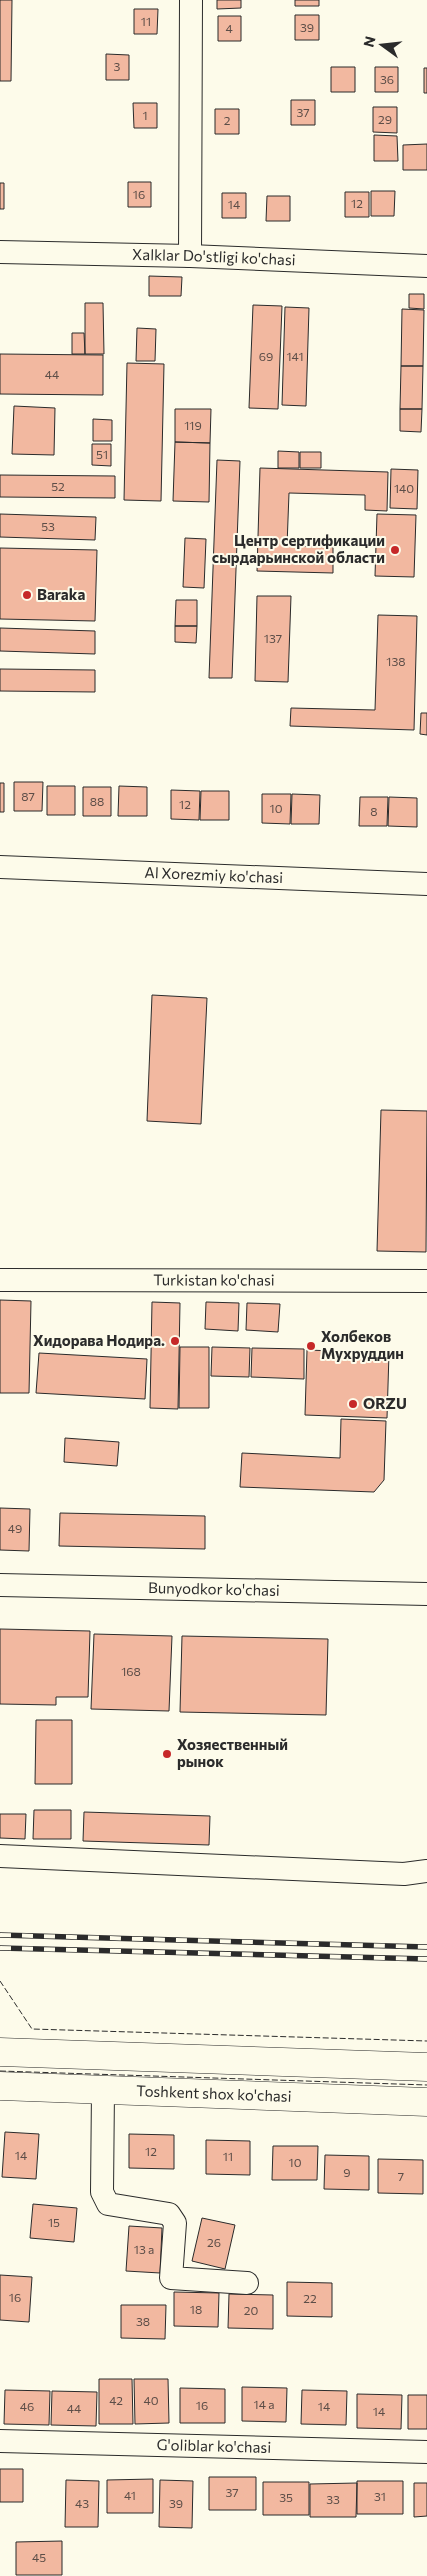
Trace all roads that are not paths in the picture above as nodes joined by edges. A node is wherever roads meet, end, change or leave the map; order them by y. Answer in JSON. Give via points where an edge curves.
{"nodes":[{"id":1,"x":191,"y":0,"type":"edge"},
{"id":2,"x":0,"y":252,"type":"edge"},
{"id":3,"x":190,"y":256,"type":"junction"},
{"id":4,"x":427,"y":266,"type":"edge"},
{"id":5,"x":0,"y":867,"type":"edge"},
{"id":6,"x":427,"y":884,"type":"edge"},
{"id":7,"x":0,"y":1280,"type":"edge"},
{"id":8,"x":427,"y":1281,"type":"edge"},
{"id":9,"x":0,"y":1586,"type":"edge"},
{"id":10,"x":427,"y":1594,"type":"edge"},
{"id":11,"x":0,"y":1856,"type":"edge"},
{"id":12,"x":427,"y":1871,"type":"edge"},
{"id":13,"x":0,"y":2052,"type":"edge"},
{"id":14,"x":427,"y":2067,"type":"edge"},
{"id":15,"x":0,"y":2086,"type":"edge"},
{"id":16,"x":103,"y":2090,"type":"junction"},
{"id":17,"x":427,"y":2102,"type":"edge"},
{"id":18,"x":247,"y":2283,"type":"dead end"},
{"id":19,"x":0,"y":2441,"type":"edge"},
{"id":20,"x":427,"y":2452,"type":"edge"}],
"edges":[{"from":1,"to":3,"type":"street"},
{"from":2,"to":3,"type":"street","name":"Xalklar Do'stligi ko'chasi"},
{"from":3,"to":4,"type":"street","name":"Xalklar Do'stligi ko'chasi"},
{"from":5,"to":6,"type":"street","name":"Al Xorezmiy ko'chasi"},
{"from":7,"to":8,"type":"street","name":"Turkistan ko'chasi"},
{"from":9,"to":10,"type":"street","name":"Bunyodkor ko'chasi"},
{"from":11,"to":12,"type":"street","via":[[404,1874]]},
{"from":13,"to":14,"type":"highway"},
{"from":15,"to":16,"type":"highway","name":"Toshkent shox ko'chasi"},
{"from":16,"to":17,"type":"highway","name":"Toshkent shox ko'chasi"},
{"from":16,"to":18,"type":"street","via":[[102,2192],[108,2204],[169,2214],[175,2223],[171,2278]]},
{"from":19,"to":20,"type":"street","name":"G'oliblar ko'chasi"}]}
